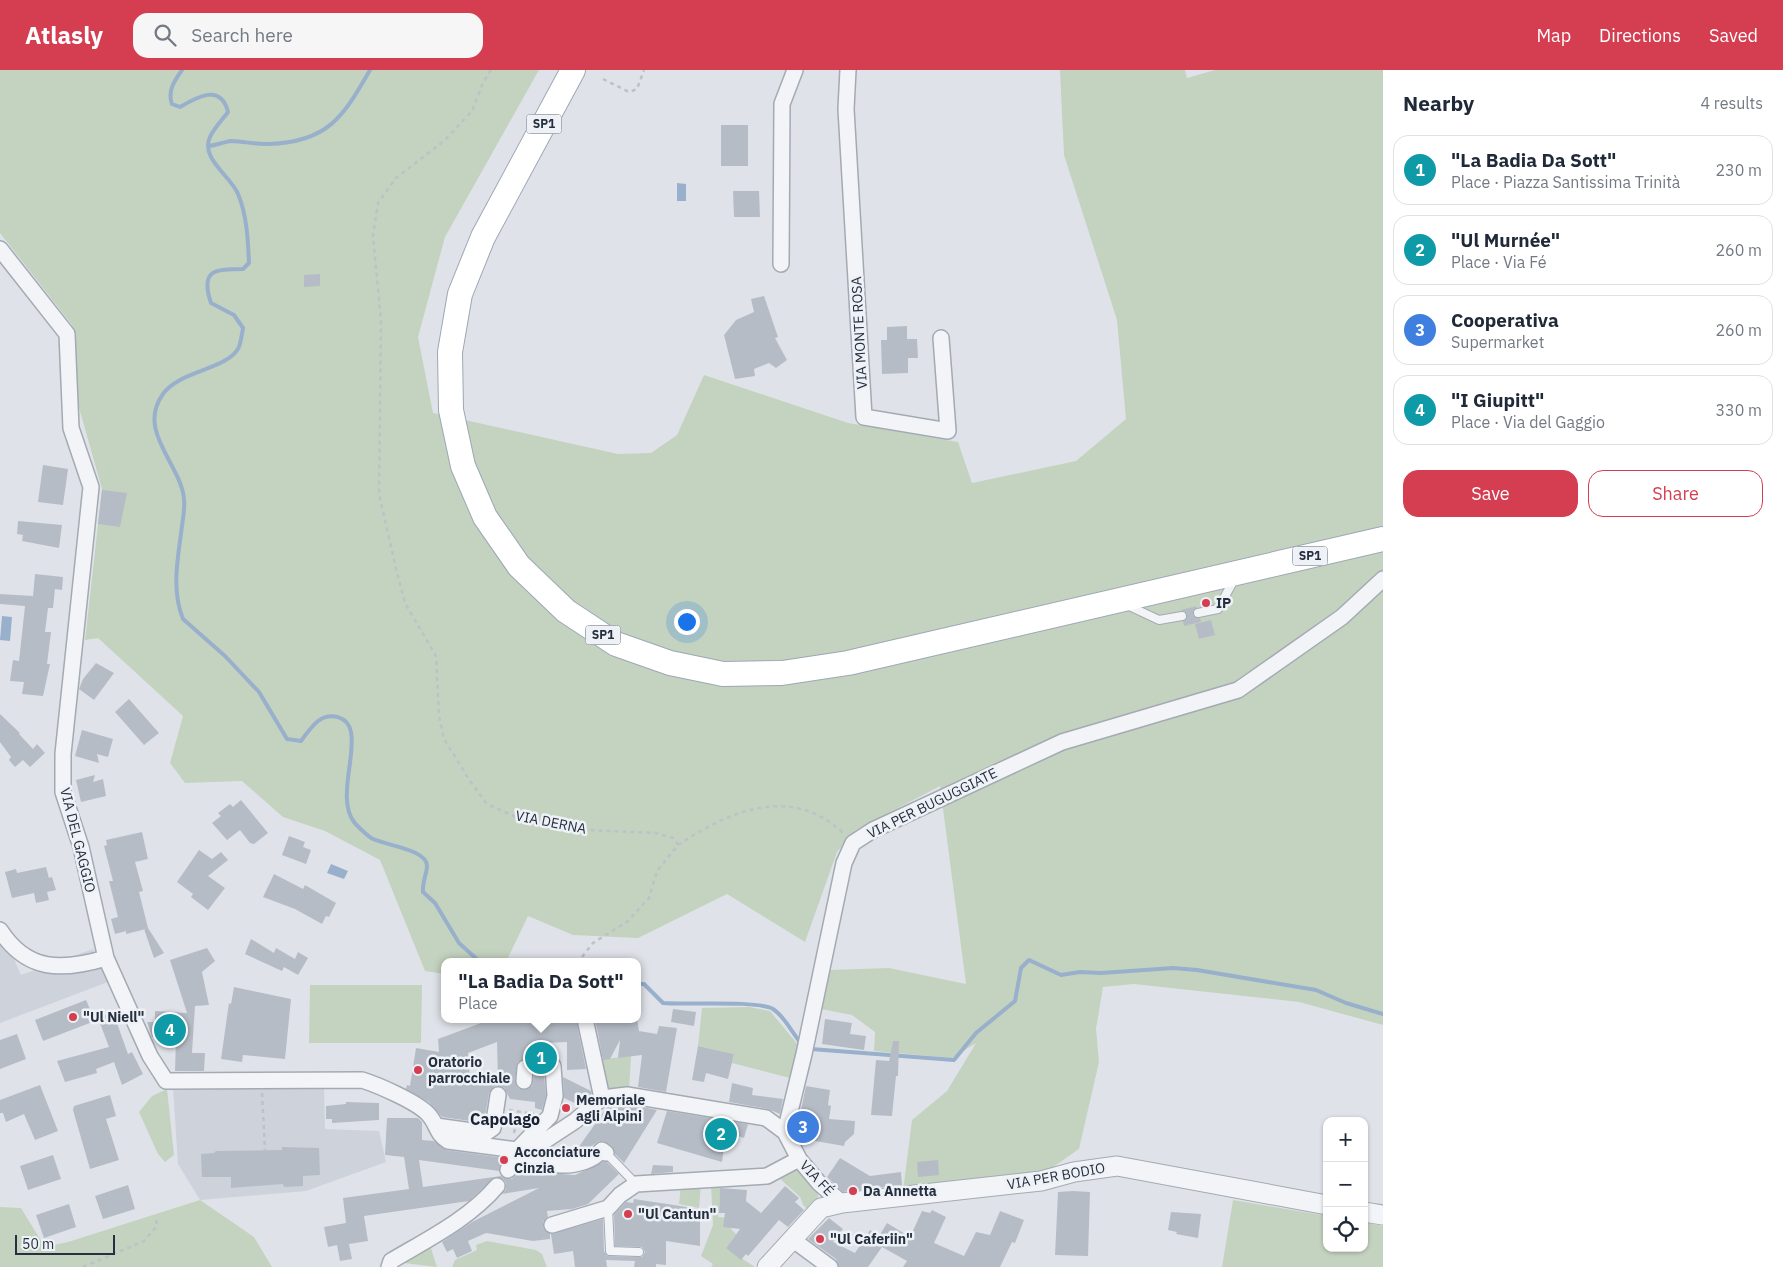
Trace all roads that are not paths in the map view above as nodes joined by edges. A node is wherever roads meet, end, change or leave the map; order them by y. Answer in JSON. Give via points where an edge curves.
{"nodes":[{"id":1,"x":573,"y":70,"type":"edge"},
{"id":2,"x":795,"y":70,"type":"edge"},
{"id":3,"x":848,"y":70,"type":"edge"},
{"id":4,"x":0,"y":249,"type":"edge"},
{"id":5,"x":781,"y":264,"type":"dead end"},
{"id":6,"x":941,"y":338,"type":"dead end"},
{"id":7,"x":1383,"y":539,"type":"edge"},
{"id":8,"x":1238,"y":572,"type":"junction"},
{"id":9,"x":1383,"y":580,"type":"edge"},
{"id":10,"x":1116,"y":600,"type":"junction"},
{"id":11,"x":1198,"y":613,"type":"dead end"},
{"id":12,"x":1182,"y":616,"type":"dead end"},
{"id":13,"x":0,"y":930,"type":"edge"},
{"id":14,"x":106,"y":958,"type":"junction"},
{"id":15,"x":586,"y":1023,"type":"edge"},
{"id":16,"x":528,"y":1071,"type":"dead end"},
{"id":17,"x":498,"y":1096,"type":"dead end"},
{"id":18,"x":602,"y":1098,"type":"junction"},
{"id":19,"x":433,"y":1121,"type":"junction"},
{"id":20,"x":785,"y":1132,"type":"junction"},
{"id":21,"x":520,"y":1152,"type":"junction"},
{"id":22,"x":606,"y":1153,"type":"joint"},
{"id":23,"x":799,"y":1159,"type":"junction"},
{"id":24,"x":508,"y":1170,"type":"dead end"},
{"id":25,"x":636,"y":1184,"type":"junction"},
{"id":26,"x":497,"y":1186,"type":"dead end"},
{"id":27,"x":842,"y":1203,"type":"junction"},
{"id":28,"x":1323,"y":1204,"type":"edge"},
{"id":29,"x":608,"y":1208,"type":"junction"},
{"id":30,"x":1368,"y":1213,"type":"edge"},
{"id":31,"x":1383,"y":1215,"type":"edge"},
{"id":32,"x":552,"y":1225,"type":"dead end"},
{"id":33,"x":792,"y":1239,"type":"junction"},
{"id":34,"x":639,"y":1252,"type":"dead end"},
{"id":35,"x":389,"y":1267,"type":"edge"},
{"id":36,"x":766,"y":1267,"type":"edge"},
{"id":37,"x":830,"y":1267,"type":"edge"}],
"edges":[{"from":1,"to":10,"type":"main road","number":"SP1","via":[[483,237],[460,294],[450,352],[451,410],[463,466],[485,517],[519,566],[566,611],[616,644],[670,663],[723,674],[782,674],[848,663]]},
{"from":2,"to":5,"type":"street","via":[[782,104]]},
{"from":3,"to":6,"type":"street","name":"VIA MONTE ROSA","via":[[846,109],[864,417],[948,431]]},
{"from":4,"to":14,"type":"street","name":"VIA DEL GAGGIO","via":[[67,334],[71,428],[91,487],[63,754],[63,792],[82,847]]},
{"from":7,"to":8,"type":"main road","number":"SP1"},
{"from":8,"to":10,"type":"main road","number":"SP1"},
{"from":8,"to":11,"type":"lane","via":[[1218,609]]},
{"from":9,"to":20,"type":"street","name":"VIA PER BUGUGGIATE","via":[[1342,617],[1238,690],[1062,742],[911,811],[853,843],[844,863]]},
{"from":10,"to":12,"type":"lane","via":[[1160,620]]},
{"from":13,"to":14,"type":"street","via":[[29,960],[52,966],[85,964]]},
{"from":14,"to":19,"type":"street","name":"VIA DEL GAGGIO","via":[[150,1056],[166,1081],[362,1080],[387,1090]]},
{"from":15,"to":18,"type":"street"},
{"from":16,"to":21,"type":"street","via":[[553,1066],[555,1096],[550,1116]]},
{"from":17,"to":19,"type":"street","via":[[493,1128],[486,1134]]},
{"from":18,"to":20,"type":"street","name":"VIA FÉ","via":[[626,1095],[766,1118]]},
{"from":18,"to":21,"type":"street","via":[[575,1120]]},
{"from":19,"to":21,"type":"street","via":[[440,1136],[448,1141]]},
{"from":20,"to":23,"type":"street","name":"VIA FÉ"},
{"from":21,"to":22,"type":"street","via":[[549,1163],[570,1166],[595,1157],[602,1150]]},
{"from":21,"to":24,"type":"street"},
{"from":22,"to":25,"type":"lane"},
{"from":23,"to":25,"type":"street","via":[[767,1176]]},
{"from":23,"to":27,"type":"street","name":"VIA FÉ"},
{"from":25,"to":29,"type":"street"},
{"from":26,"to":35,"type":"street","via":[[467,1216],[391,1261]]},
{"from":27,"to":28,"type":"street","name":"VIA PER BODIO","via":[[1041,1181],[1117,1166]]},
{"from":27,"to":33,"type":"street","name":"VIA PER BODIO","via":[[821,1208]]},
{"from":29,"to":32,"type":"street"},
{"from":29,"to":34,"type":"lane","via":[[610,1251]]},
{"from":30,"to":31,"type":"street"},
{"from":33,"to":36,"type":"street","name":"VIA PER BODIO"},
{"from":33,"to":37,"type":"street"}]}
